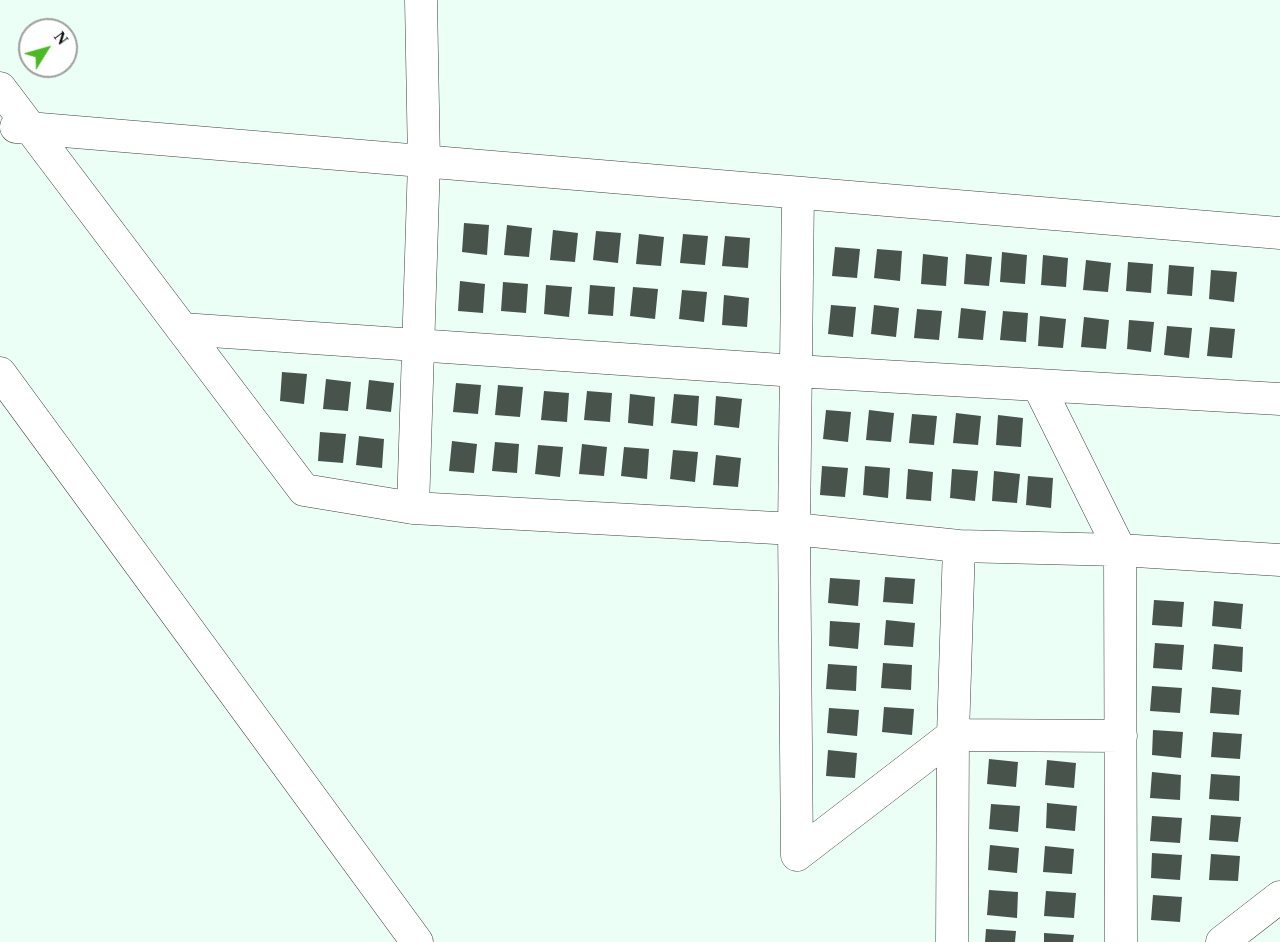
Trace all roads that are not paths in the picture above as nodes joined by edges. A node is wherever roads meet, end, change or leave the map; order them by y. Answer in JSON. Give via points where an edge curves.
{"nodes":[{"id":1,"x":421,"y":0,"type":"edge"},
{"id":2,"x":0,"y":88,"type":"edge"},
{"id":3,"x":15,"y":127,"type":"edge"},
{"id":4,"x":424,"y":162,"type":"junction"},
{"id":5,"x":798,"y":193,"type":"junction"},
{"id":6,"x":1280,"y":233,"type":"edge"},
{"id":7,"x":182,"y":330,"type":"junction"},
{"id":8,"x":418,"y":344,"type":"junction"},
{"id":9,"x":796,"y":371,"type":"junction"},
{"id":10,"x":0,"y":373,"type":"edge"},
{"id":11,"x":1038,"y":385,"type":"junction"},
{"id":12,"x":1280,"y":399,"type":"edge"},
{"id":13,"x":413,"y":508,"type":"junction"},
{"id":14,"x":794,"y":529,"type":"junction"},
{"id":15,"x":958,"y":546,"type":"junction"},
{"id":16,"x":1120,"y":550,"type":"junction"},
{"id":17,"x":1280,"y":560,"type":"edge"},
{"id":18,"x":953,"y":735,"type":"junction"},
{"id":19,"x":1121,"y":736,"type":"junction"},
{"id":20,"x":1280,"y":897,"type":"edge"},
{"id":21,"x":417,"y":942,"type":"edge"},
{"id":22,"x":952,"y":942,"type":"edge"},
{"id":23,"x":1120,"y":942,"type":"edge"},
{"id":24,"x":1222,"y":942,"type":"edge"}],
"edges":[{"from":1,"to":4,"type":"street"},
{"from":2,"to":3,"type":"street"},
{"from":3,"to":4,"type":"street"},
{"from":3,"to":7,"type":"street"},
{"from":4,"to":5,"type":"street"},
{"from":4,"to":8,"type":"street"},
{"from":5,"to":6,"type":"street"},
{"from":5,"to":9,"type":"street"},
{"from":7,"to":8,"type":"street"},
{"from":7,"to":13,"type":"street","via":[[304,490]]},
{"from":8,"to":9,"type":"street"},
{"from":8,"to":13,"type":"street"},
{"from":9,"to":11,"type":"street"},
{"from":9,"to":14,"type":"street"},
{"from":10,"to":21,"type":"street"},
{"from":11,"to":12,"type":"street"},
{"from":11,"to":16,"type":"street"},
{"from":13,"to":14,"type":"street"},
{"from":14,"to":15,"type":"street"},
{"from":14,"to":18,"type":"street","via":[[797,855]]},
{"from":15,"to":16,"type":"street"},
{"from":15,"to":18,"type":"street"},
{"from":16,"to":17,"type":"street"},
{"from":16,"to":19,"type":"street"},
{"from":18,"to":19,"type":"street"},
{"from":18,"to":22,"type":"street"},
{"from":19,"to":23,"type":"street"},
{"from":20,"to":24,"type":"street"}]}
